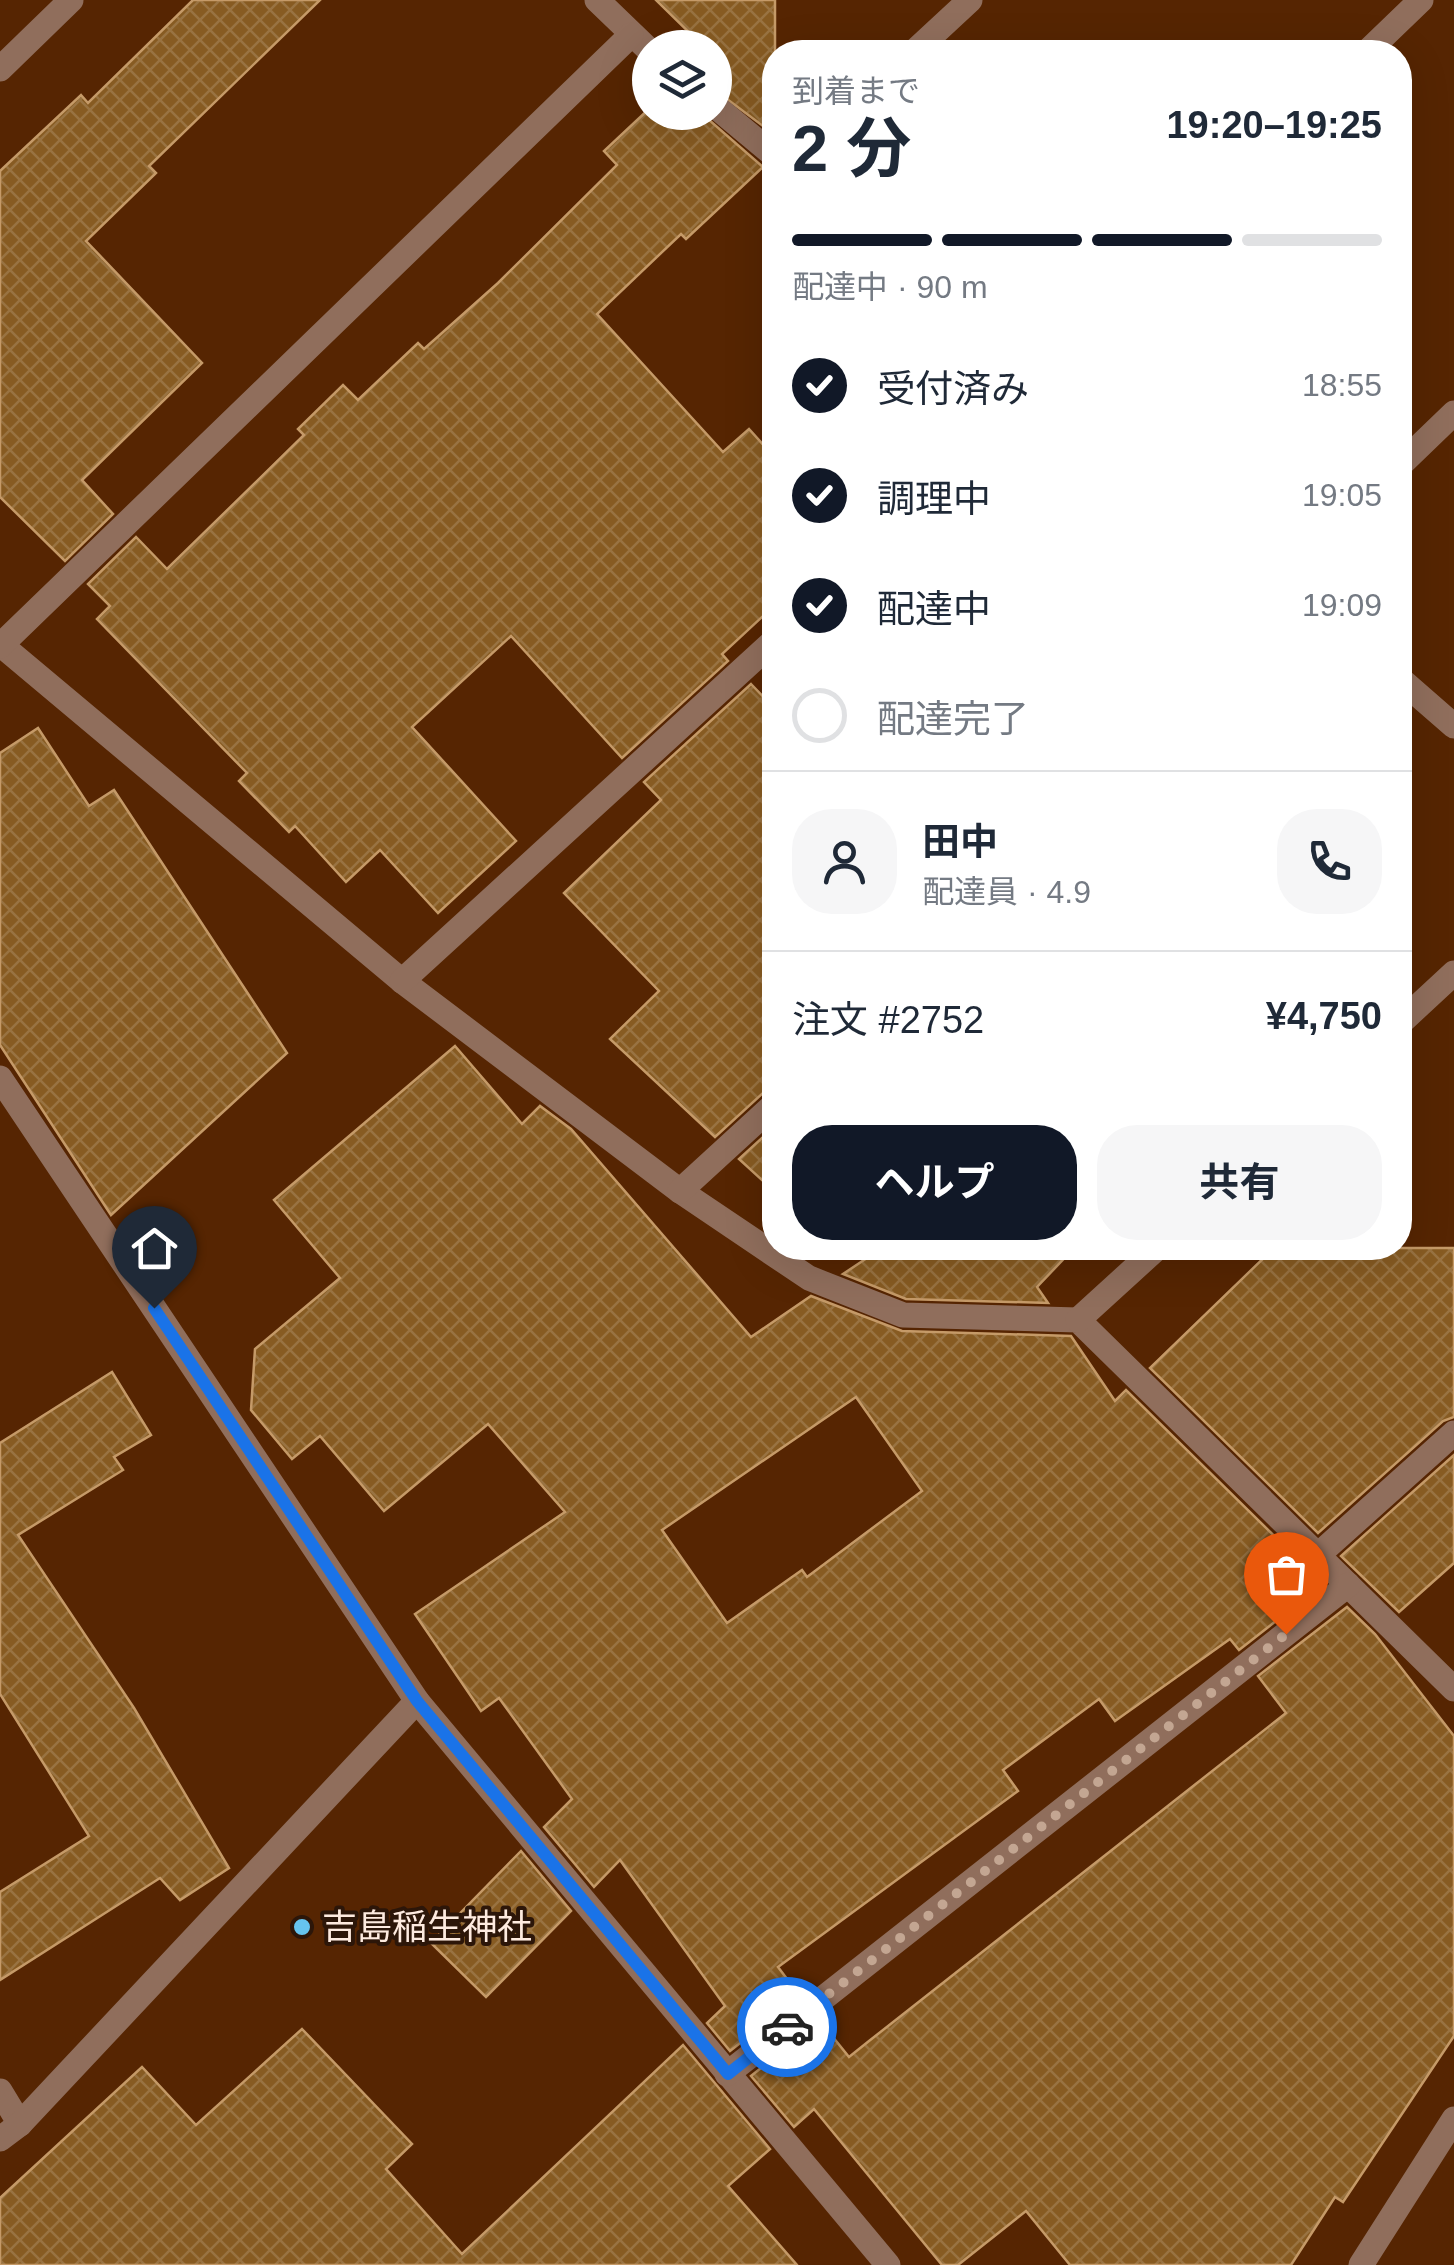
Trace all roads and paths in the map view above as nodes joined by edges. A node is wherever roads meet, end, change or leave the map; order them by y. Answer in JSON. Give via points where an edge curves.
{"nodes":[{"id":1,"x":70,"y":0,"type":"edge"},
{"id":2,"x":597,"y":0,"type":"edge"},
{"id":3,"x":970,"y":0,"type":"edge"},
{"id":4,"x":1421,"y":0,"type":"edge"},
{"id":5,"x":632,"y":35,"type":"edge"},
{"id":6,"x":927,"y":40,"type":"edge"},
{"id":7,"x":1379,"y":40,"type":"edge"},
{"id":8,"x":632,"y":51,"type":"edge"},
{"id":9,"x":0,"y":69,"type":"edge"},
{"id":10,"x":732,"y":120,"type":"edge"},
{"id":11,"x":762,"y":145,"type":"edge"},
{"id":12,"x":1454,"y":413,"type":"edge"},
{"id":13,"x":1412,"y":453,"type":"edge"},
{"id":14,"x":0,"y":645,"type":"edge"},
{"id":15,"x":762,"y":652,"type":"edge"},
{"id":16,"x":1412,"y":690,"type":"edge"},
{"id":17,"x":1454,"y":726,"type":"edge"},
{"id":18,"x":1454,"y":974,"type":"edge"},
{"id":19,"x":402,"y":981,"type":"junction"},
{"id":20,"x":1412,"y":1012,"type":"edge"},
{"id":21,"x":0,"y":1078,"type":"edge"},
{"id":22,"x":762,"y":1116,"type":"edge"},
{"id":23,"x":680,"y":1191,"type":"junction"},
{"id":24,"x":762,"y":1246,"type":"edge"},
{"id":25,"x":782,"y":1260,"type":"edge"},
{"id":26,"x":1144,"y":1260,"type":"edge"},
{"id":27,"x":1078,"y":1320,"type":"junction"},
{"id":28,"x":1454,"y":1434,"type":"edge"},
{"id":29,"x":1318,"y":1555,"type":"junction"},
{"id":30,"x":1348,"y":1585,"type":"junction"},
{"id":31,"x":1454,"y":1689,"type":"edge"},
{"id":32,"x":417,"y":1701,"type":"junction"},
{"id":33,"x":728,"y":2074,"type":"junction"},
{"id":34,"x":0,"y":2091,"type":"edge"},
{"id":35,"x":1454,"y":2119,"type":"edge"},
{"id":36,"x":10,"y":2131,"type":"edge"},
{"id":37,"x":888,"y":2265,"type":"edge"},
{"id":38,"x":1361,"y":2265,"type":"edge"}],
"edges":[{"from":1,"to":9,"type":"street"},
{"from":2,"to":5,"type":"street"},
{"from":3,"to":6,"type":"street"},
{"from":4,"to":7,"type":"street"},
{"from":8,"to":14,"type":"street"},
{"from":10,"to":11,"type":"street"},
{"from":12,"to":13,"type":"street"},
{"from":14,"to":19,"type":"street"},
{"from":15,"to":19,"type":"street"},
{"from":16,"to":17,"type":"street"},
{"from":18,"to":20,"type":"street"},
{"from":19,"to":23,"type":"street"},
{"from":21,"to":32,"type":"street"},
{"from":22,"to":23,"type":"street"},
{"from":23,"to":24,"type":"street"},
{"from":25,"to":27,"type":"street","via":[[809,1278],[903,1315]]},
{"from":26,"to":27,"type":"street"},
{"from":27,"to":29,"type":"street"},
{"from":28,"to":29,"type":"street"},
{"from":29,"to":30,"type":"street"},
{"from":30,"to":31,"type":"street"},
{"from":30,"to":33,"type":"street"},
{"from":32,"to":33,"type":"street"},
{"from":32,"to":36,"type":"street"},
{"from":33,"to":37,"type":"street"},
{"from":34,"to":36,"type":"street"},
{"from":35,"to":38,"type":"street"}]}
